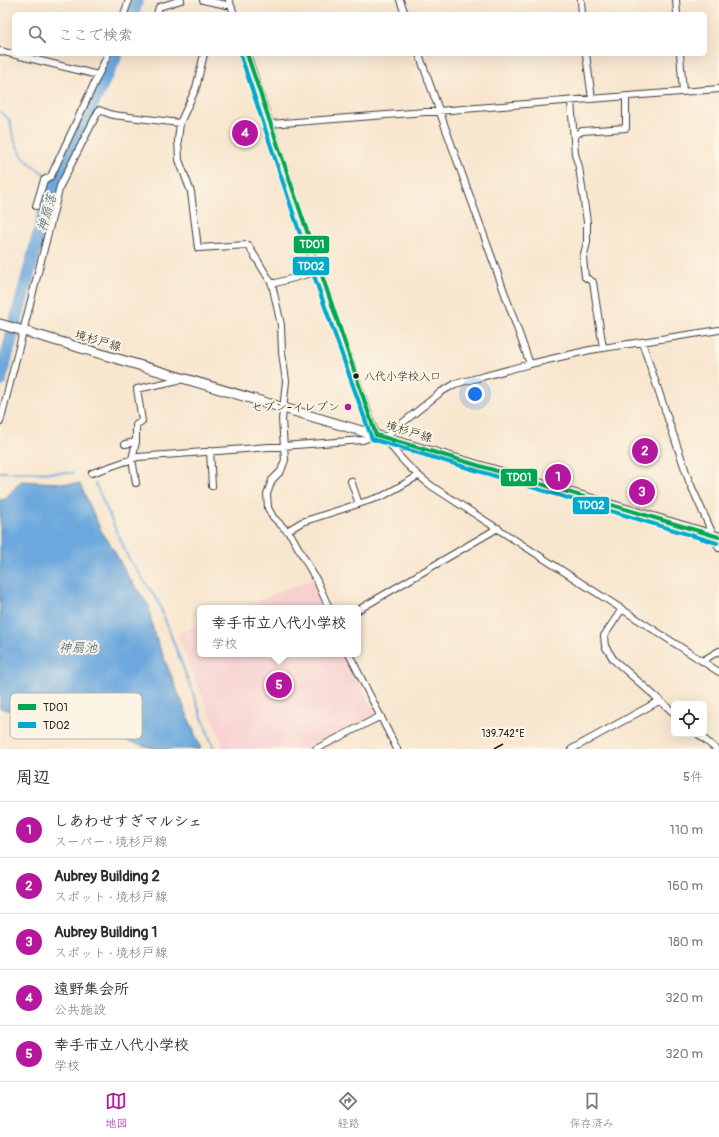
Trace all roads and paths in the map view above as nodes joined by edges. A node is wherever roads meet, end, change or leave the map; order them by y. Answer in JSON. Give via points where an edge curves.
{"nodes":[{"id":1,"x":129,"y":0,"type":"edge"},
{"id":2,"x":181,"y":0,"type":"edge"},
{"id":3,"x":203,"y":0,"type":"edge"},
{"id":4,"x":400,"y":0,"type":"edge"},
{"id":5,"x":581,"y":0,"type":"edge"},
{"id":6,"x":676,"y":0,"type":"edge"},
{"id":7,"x":230,"y":1,"type":"edge"},
{"id":8,"x":125,"y":12,"type":"edge"},
{"id":9,"x":158,"y":12,"type":"edge"},
{"id":10,"x":228,"y":12,"type":"edge"},
{"id":11,"x":233,"y":12,"type":"edge"},
{"id":12,"x":404,"y":12,"type":"edge"},
{"id":13,"x":582,"y":12,"type":"edge"},
{"id":14,"x":677,"y":12,"type":"edge"},
{"id":15,"x":0,"y":51,"type":"edge"},
{"id":16,"x":12,"y":54,"type":"edge"},
{"id":17,"x":20,"y":56,"type":"edge"},
{"id":18,"x":107,"y":56,"type":"edge"},
{"id":19,"x":203,"y":56,"type":"edge"},
{"id":20,"x":248,"y":56,"type":"edge"},
{"id":21,"x":420,"y":56,"type":"edge"},
{"id":22,"x":586,"y":56,"type":"edge"},
{"id":23,"x":680,"y":56,"type":"edge"},
{"id":24,"x":98,"y":75,"type":"junction"},
{"id":25,"x":719,"y":89,"type":"edge"},
{"id":26,"x":683,"y":92,"type":"junction"},
{"id":27,"x":626,"y":97,"type":"junction"},
{"id":28,"x":592,"y":100,"type":"junction"},
{"id":29,"x":571,"y":101,"type":"junction"},
{"id":30,"x":440,"y":111,"type":"junction"},
{"id":31,"x":180,"y":123,"type":"junction"},
{"id":32,"x":270,"y":124,"type":"junction"},
{"id":33,"x":574,"y":136,"type":"junction"},
{"id":34,"x":53,"y":170,"type":"junction"},
{"id":35,"x":64,"y":176,"type":"junction"},
{"id":36,"x":36,"y":206,"type":"dead end"},
{"id":37,"x":319,"y":271,"type":"junction"},
{"id":38,"x":272,"y":284,"type":"junction"},
{"id":39,"x":4,"y":326,"type":"edge"},
{"id":40,"x":719,"y":330,"type":"edge"},
{"id":41,"x":22,"y":331,"type":"junction"},
{"id":42,"x":642,"y":342,"type":"junction"},
{"id":43,"x":603,"y":348,"type":"junction"},
{"id":44,"x":530,"y":364,"type":"junction"},
{"id":45,"x":184,"y":379,"type":"junction"},
{"id":46,"x":284,"y":407,"type":"junction"},
{"id":47,"x":0,"y":422,"type":"edge"},
{"id":48,"x":376,"y":434,"type":"junction"},
{"id":49,"x":385,"y":437,"type":"junction"},
{"id":50,"x":136,"y":442,"type":"junction"},
{"id":51,"x":125,"y":444,"type":"dead end"},
{"id":52,"x":283,"y":446,"type":"junction"},
{"id":53,"x":210,"y":451,"type":"junction"},
{"id":54,"x":132,"y":459,"type":"junction"},
{"id":55,"x":92,"y":473,"type":"dead end"},
{"id":56,"x":418,"y":476,"type":"junction"},
{"id":57,"x":351,"y":481,"type":"dead end"},
{"id":58,"x":136,"y":483,"type":"dead end"},
{"id":59,"x":212,"y":486,"type":"dead end"},
{"id":60,"x":359,"y":504,"type":"junction"},
{"id":61,"x":498,"y":528,"type":"junction"},
{"id":62,"x":287,"y":531,"type":"junction"},
{"id":63,"x":716,"y":536,"type":"edge"},
{"id":64,"x":719,"y":548,"type":"edge"},
{"id":65,"x":327,"y":605,"type":"edge"},
{"id":66,"x":361,"y":608,"type":"edge"},
{"id":67,"x":622,"y":609,"type":"junction"},
{"id":68,"x":719,"y":651,"type":"edge"},
{"id":69,"x":351,"y":657,"type":"edge"},
{"id":70,"x":702,"y":661,"type":"junction"},
{"id":71,"x":719,"y":672,"type":"edge"},
{"id":72,"x":659,"y":700,"type":"junction"},
{"id":73,"x":671,"y":710,"type":"edge"},
{"id":74,"x":381,"y":716,"type":"junction"},
{"id":75,"x":702,"y":737,"type":"edge"},
{"id":76,"x":316,"y":749,"type":"edge"},
{"id":77,"x":397,"y":749,"type":"edge"},
{"id":78,"x":572,"y":749,"type":"edge"},
{"id":79,"x":716,"y":749,"type":"edge"}],
"edges":[{"from":1,"to":8,"type":"street"},
{"from":2,"to":9,"type":"street","via":[[159,7]]},
{"from":3,"to":7,"type":"street","via":[[226,5]]},
{"from":4,"to":12,"type":"street"},
{"from":5,"to":13,"type":"street"},
{"from":6,"to":14,"type":"street"},
{"from":7,"to":10,"type":"street"},
{"from":7,"to":11,"type":"street"},
{"from":15,"to":16,"type":"street"},
{"from":17,"to":24,"type":"street"},
{"from":18,"to":24,"type":"street"},
{"from":19,"to":31,"type":"street","via":[[196,88]]},
{"from":20,"to":32,"type":"street"},
{"from":21,"to":30,"type":"street"},
{"from":22,"to":28,"type":"street"},
{"from":23,"to":26,"type":"street"},
{"from":24,"to":34,"type":"street"},
{"from":25,"to":26,"type":"street"},
{"from":26,"to":27,"type":"street"},
{"from":27,"to":28,"type":"street"},
{"from":27,"to":33,"type":"street","via":[[626,128],[582,132]]},
{"from":28,"to":29,"type":"street"},
{"from":29,"to":30,"type":"street"},
{"from":29,"to":33,"type":"street"},
{"from":30,"to":32,"type":"street"},
{"from":30,"to":44,"type":"street"},
{"from":31,"to":35,"type":"street","via":[[113,115],[99,110]]},
{"from":31,"to":38,"type":"street","via":[[179,160],[191,192],[198,248],[248,245]]},
{"from":32,"to":37,"type":"street"},
{"from":33,"to":43,"type":"street","via":[[587,222],[583,268],[585,277],[593,282]]},
{"from":34,"to":35,"type":"street"},
{"from":34,"to":36,"type":"street","via":[[51,176],[44,180]]},
{"from":35,"to":41,"type":"street"},
{"from":37,"to":38,"type":"street"},
{"from":37,"to":48,"type":"street"},
{"from":38,"to":46,"type":"street","via":[[281,325],[286,381]]},
{"from":39,"to":41,"type":"main road","name":"境杉戸線"},
{"from":40,"to":42,"type":"street"},
{"from":41,"to":45,"type":"main road","name":"境杉戸線"},
{"from":41,"to":47,"type":"street"},
{"from":42,"to":43,"type":"street"},
{"from":42,"to":63,"type":"street","via":[[689,481]]},
{"from":43,"to":44,"type":"street"},
{"from":44,"to":49,"type":"street","via":[[454,384]]},
{"from":45,"to":46,"type":"main road","name":"境杉戸線"},
{"from":45,"to":50,"type":"street","via":[[137,390],[142,421],[136,425]]},
{"from":46,"to":48,"type":"main road","name":"境杉戸線"},
{"from":46,"to":52,"type":"street"},
{"from":48,"to":49,"type":"main road","name":"境杉戸線"},
{"from":48,"to":52,"type":"street","via":[[363,440]]},
{"from":49,"to":56,"type":"street","via":[[400,458]]},
{"from":49,"to":63,"type":"main road","name":"境杉戸線"},
{"from":50,"to":51,"type":"street"},
{"from":50,"to":54,"type":"street"},
{"from":52,"to":53,"type":"street"},
{"from":52,"to":62,"type":"street","via":[[284,465],[272,480],[266,499],[273,517]]},
{"from":53,"to":54,"type":"street"},
{"from":53,"to":59,"type":"street"},
{"from":54,"to":55,"type":"street"},
{"from":54,"to":58,"type":"street"},
{"from":56,"to":60,"type":"street","via":[[383,496]]},
{"from":56,"to":61,"type":"street"},
{"from":57,"to":60,"type":"street"},
{"from":60,"to":62,"type":"street","via":[[302,522]]},
{"from":61,"to":66,"type":"street"},
{"from":61,"to":67,"type":"street"},
{"from":62,"to":65,"type":"street","via":[[316,580]]},
{"from":63,"to":64,"type":"street"},
{"from":67,"to":70,"type":"street"},
{"from":67,"to":72,"type":"street","via":[[604,636],[605,646],[614,660]]},
{"from":68,"to":70,"type":"street"},
{"from":69,"to":74,"type":"street"},
{"from":70,"to":71,"type":"street"},
{"from":72,"to":73,"type":"street"},
{"from":72,"to":78,"type":"street"},
{"from":74,"to":76,"type":"street"},
{"from":74,"to":77,"type":"street"},
{"from":75,"to":79,"type":"street"}]}
